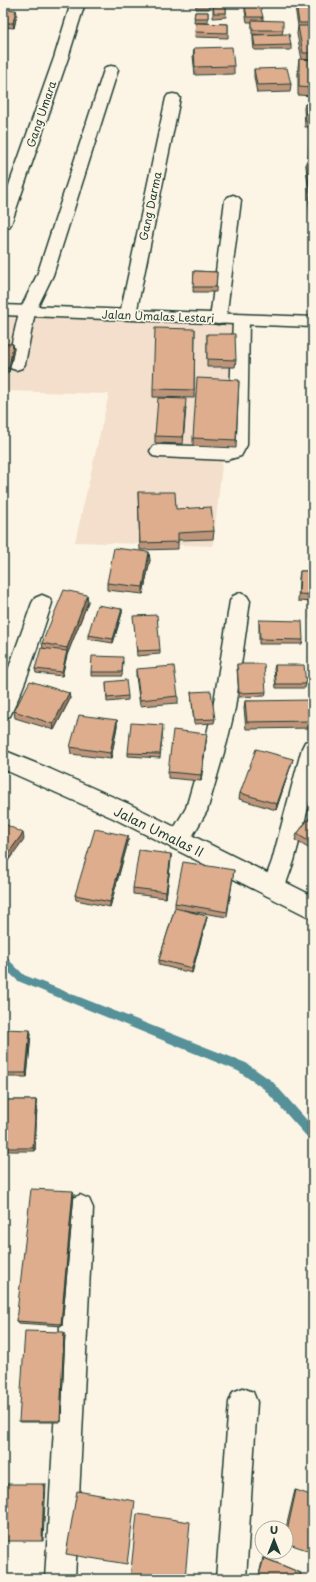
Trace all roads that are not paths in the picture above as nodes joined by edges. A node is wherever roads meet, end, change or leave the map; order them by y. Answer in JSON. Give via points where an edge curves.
{"nodes":[{"id":1,"x":78,"y":3,"type":"edge"},
{"id":2,"x":111,"y":70,"type":"dead end"},
{"id":3,"x":173,"y":98,"type":"dead end"},
{"id":4,"x":232,"y":200,"type":"dead end"},
{"id":5,"x":3,"y":224,"type":"edge"},
{"id":6,"x":3,"y":310,"type":"edge"},
{"id":7,"x":27,"y":312,"type":"junction"},
{"id":8,"x":128,"y":314,"type":"junction"},
{"id":9,"x":218,"y":318,"type":"junction"},
{"id":10,"x":242,"y":320,"type":"junction"},
{"id":11,"x":313,"y":322,"type":"edge"},
{"id":12,"x":16,"y":364,"type":"dead end"},
{"id":13,"x":159,"y":451,"type":"dead end"},
{"id":14,"x":240,"y":601,"type":"dead end"},
{"id":15,"x":42,"y":603,"type":"dead end"},
{"id":16,"x":3,"y":710,"type":"edge"},
{"id":17,"x":313,"y":748,"type":"edge"},
{"id":18,"x":3,"y":759,"type":"edge"},
{"id":19,"x":178,"y":840,"type":"junction"},
{"id":20,"x":274,"y":888,"type":"junction"},
{"id":21,"x":313,"y":908,"type":"edge"},
{"id":22,"x":80,"y":1208,"type":"dead end"},
{"id":23,"x":243,"y":1402,"type":"dead end"},
{"id":24,"x":60,"y":1579,"type":"edge"},
{"id":25,"x":231,"y":1579,"type":"edge"}],
"edges":[{"from":1,"to":5,"type":"street","name":"Gang Umara"},
{"from":2,"to":7,"type":"street","via":[[44,275]]},
{"from":3,"to":8,"type":"street","name":"Gang Darma"},
{"from":4,"to":9,"type":"street"},
{"from":6,"to":7,"type":"street","name":"Jalan Umalas Lestari"},
{"from":7,"to":8,"type":"street","name":"Jalan Umalas Lestari"},
{"from":7,"to":12,"type":"street"},
{"from":8,"to":9,"type":"street","name":"Jalan Umalas Lestari"},
{"from":9,"to":10,"type":"street","name":"Jalan Umalas Lestari"},
{"from":10,"to":11,"type":"street","name":"Jalan Umalas Lestari"},
{"from":10,"to":13,"type":"street","via":[[236,451],[227,454]]},
{"from":14,"to":19,"type":"street","via":[[224,708],[216,742],[196,811]]},
{"from":15,"to":16,"type":"street"},
{"from":17,"to":20,"type":"street"},
{"from":18,"to":19,"type":"street","name":"Jalan Umalas II","via":[[57,781]]},
{"from":19,"to":20,"type":"street","name":"Jalan Umalas II"},
{"from":20,"to":21,"type":"street","name":"Jalan Umalas II"},
{"from":22,"to":24,"type":"street"},
{"from":23,"to":25,"type":"street"}]}
